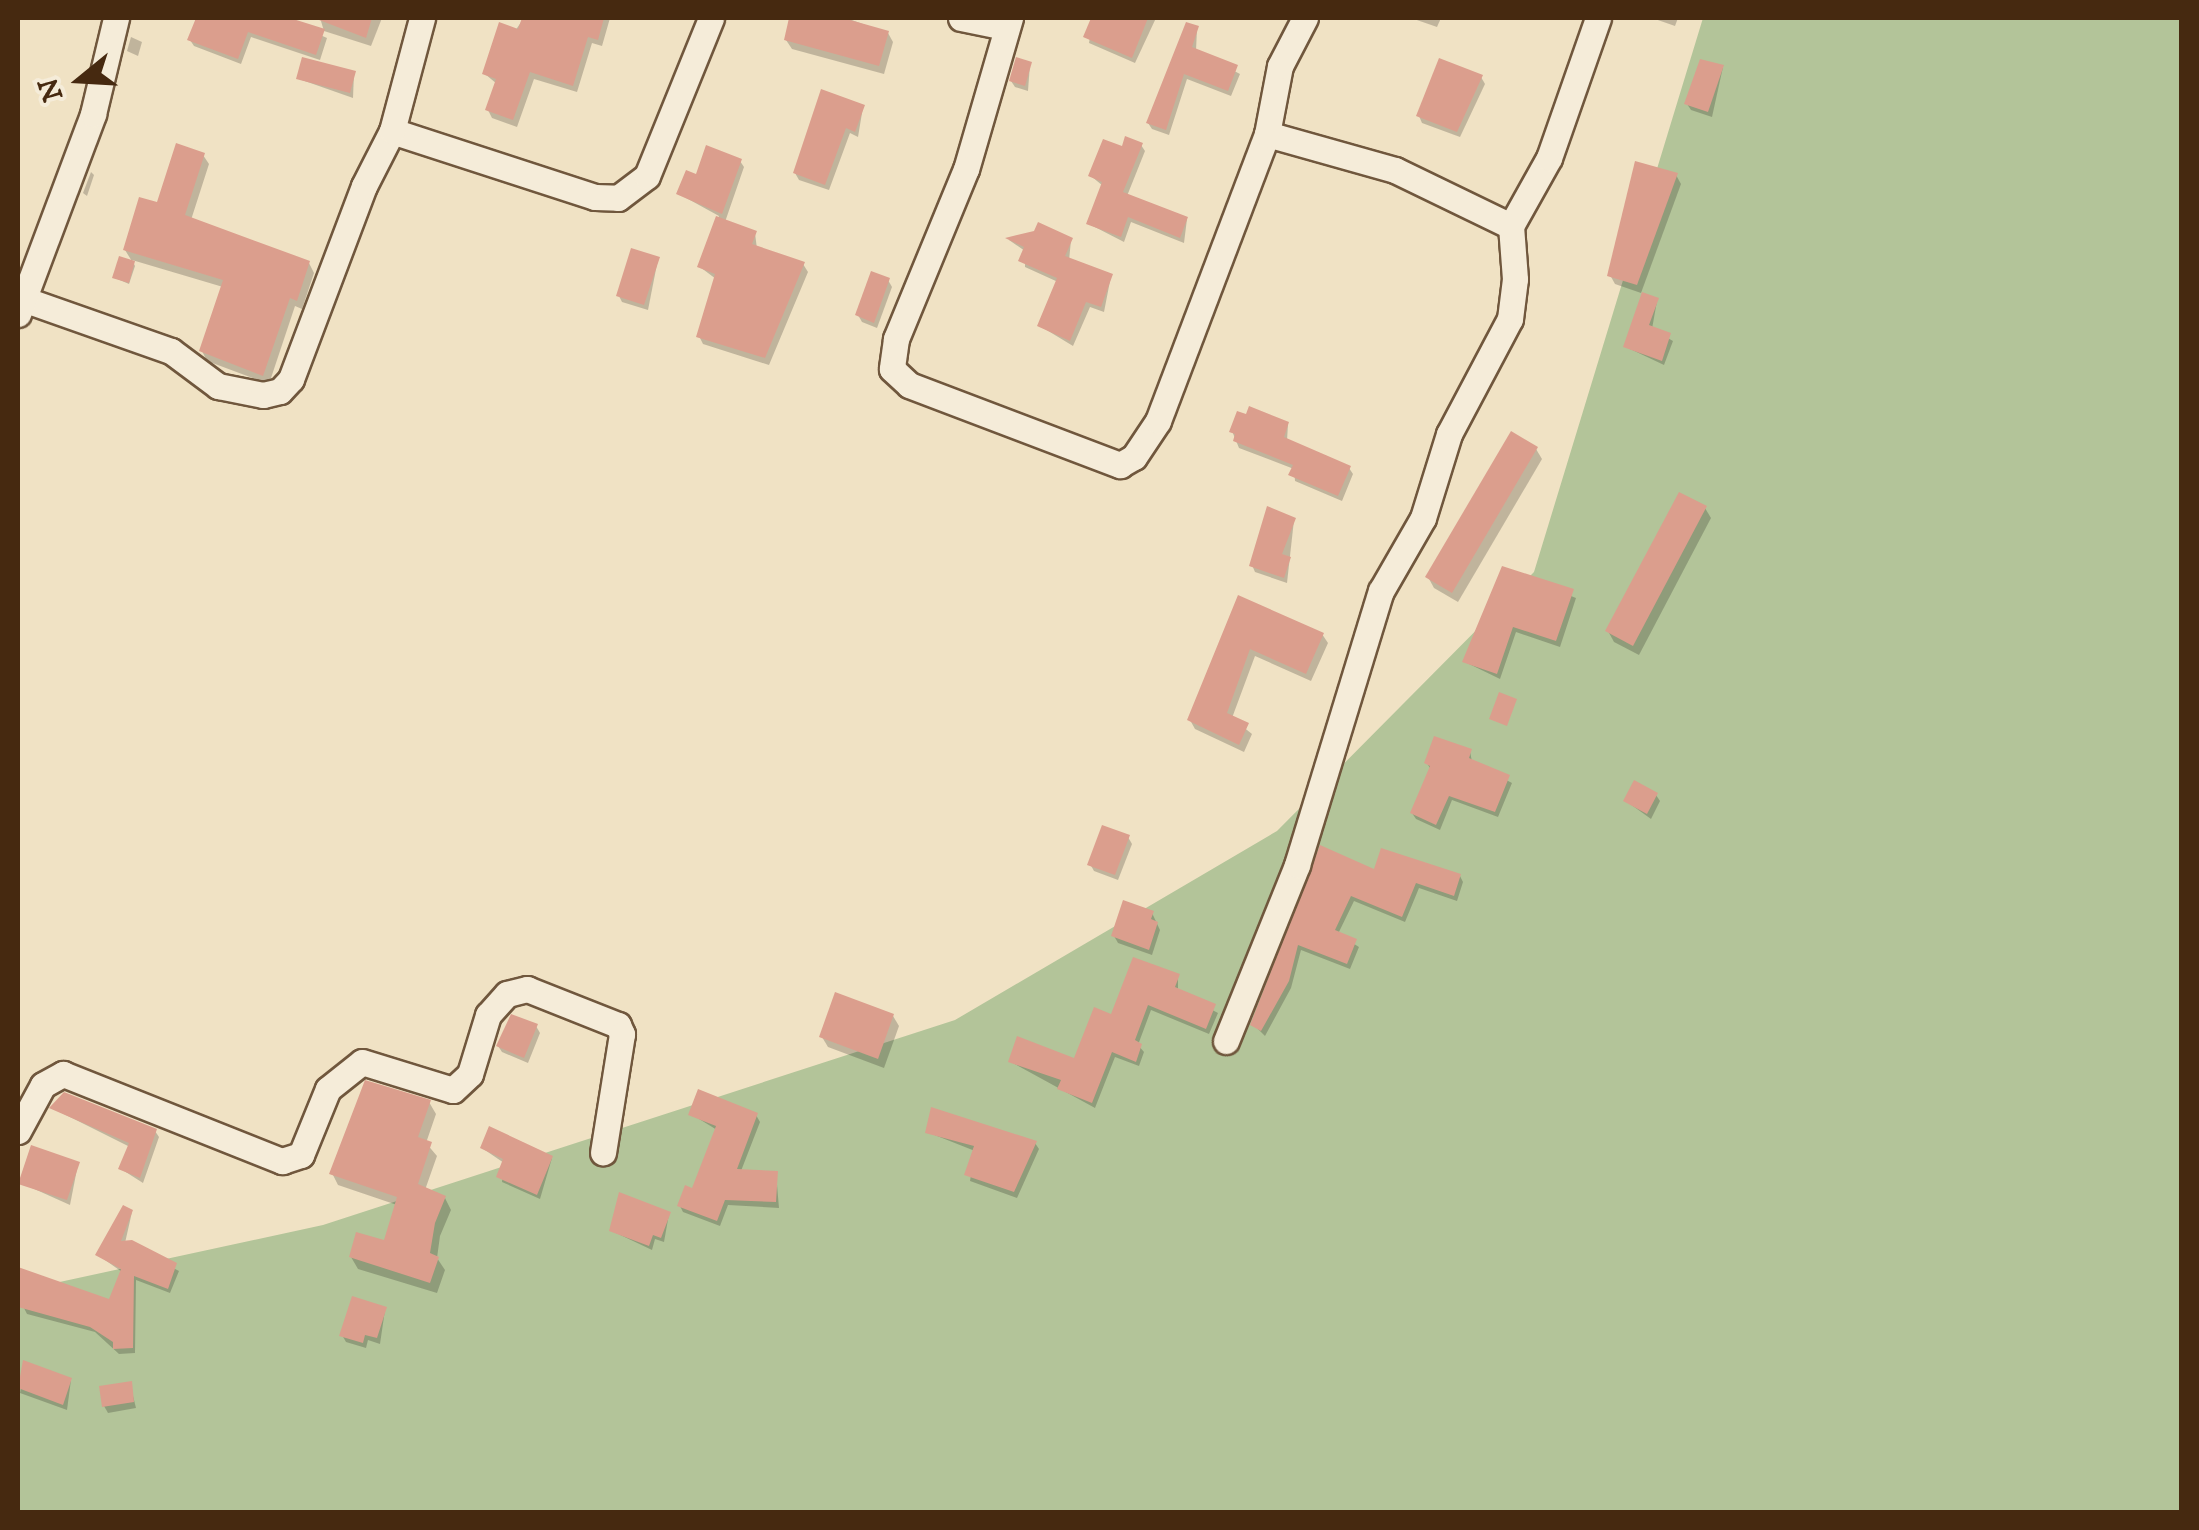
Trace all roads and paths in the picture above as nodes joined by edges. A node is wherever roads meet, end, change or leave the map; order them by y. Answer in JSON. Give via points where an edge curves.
{"nodes":[{"id":1,"x":116,"y":18,"type":"edge"},
{"id":2,"x":422,"y":18,"type":"edge"},
{"id":3,"x":711,"y":18,"type":"edge"},
{"id":4,"x":961,"y":18,"type":"edge"},
{"id":5,"x":1305,"y":18,"type":"edge"},
{"id":6,"x":1598,"y":18,"type":"edge"},
{"id":7,"x":1008,"y":22,"type":"edge"},
{"id":8,"x":392,"y":131,"type":"junction"},
{"id":9,"x":1267,"y":134,"type":"junction"},
{"id":10,"x":1511,"y":226,"type":"junction"},
{"id":11,"x":20,"y":307,"type":"edge"},
{"id":12,"x":1226,"y":1041,"type":"dead end"},
{"id":13,"x":18,"y":1131,"type":"edge"},
{"id":14,"x":603,"y":1152,"type":"dead end"}],
"edges":[{"from":1,"to":11,"type":"street","via":[[93,114]]},
{"from":2,"to":8,"type":"street"},
{"from":3,"to":8,"type":"street","via":[[646,176],[618,198],[595,197]]},
{"from":4,"to":7,"type":"street"},
{"from":5,"to":9,"type":"street","via":[[1280,66]]},
{"from":6,"to":10,"type":"street","via":[[1550,158]]},
{"from":7,"to":9,"type":"street","via":[[966,170],[896,338],[892,369],[908,385],[1098,460],[1120,464],[1134,457],[1194,338]]},
{"from":8,"to":11,"type":"street","via":[[364,186],[291,379],[280,390],[244,394],[218,386],[171,351]]},
{"from":9,"to":10,"type":"street","via":[[1395,170]]},
{"from":10,"to":12,"type":"street","via":[[1516,279],[1510,319],[1450,434],[1423,518],[1382,591],[1309,830]]},
{"from":13,"to":14,"type":"street","via":[[43,1085],[64,1074],[282,1161],[301,1155],[328,1088],[362,1062],[454,1090],[470,1074],[488,1015],[508,994],[527,989],[618,1024],[622,1034]]}]}
